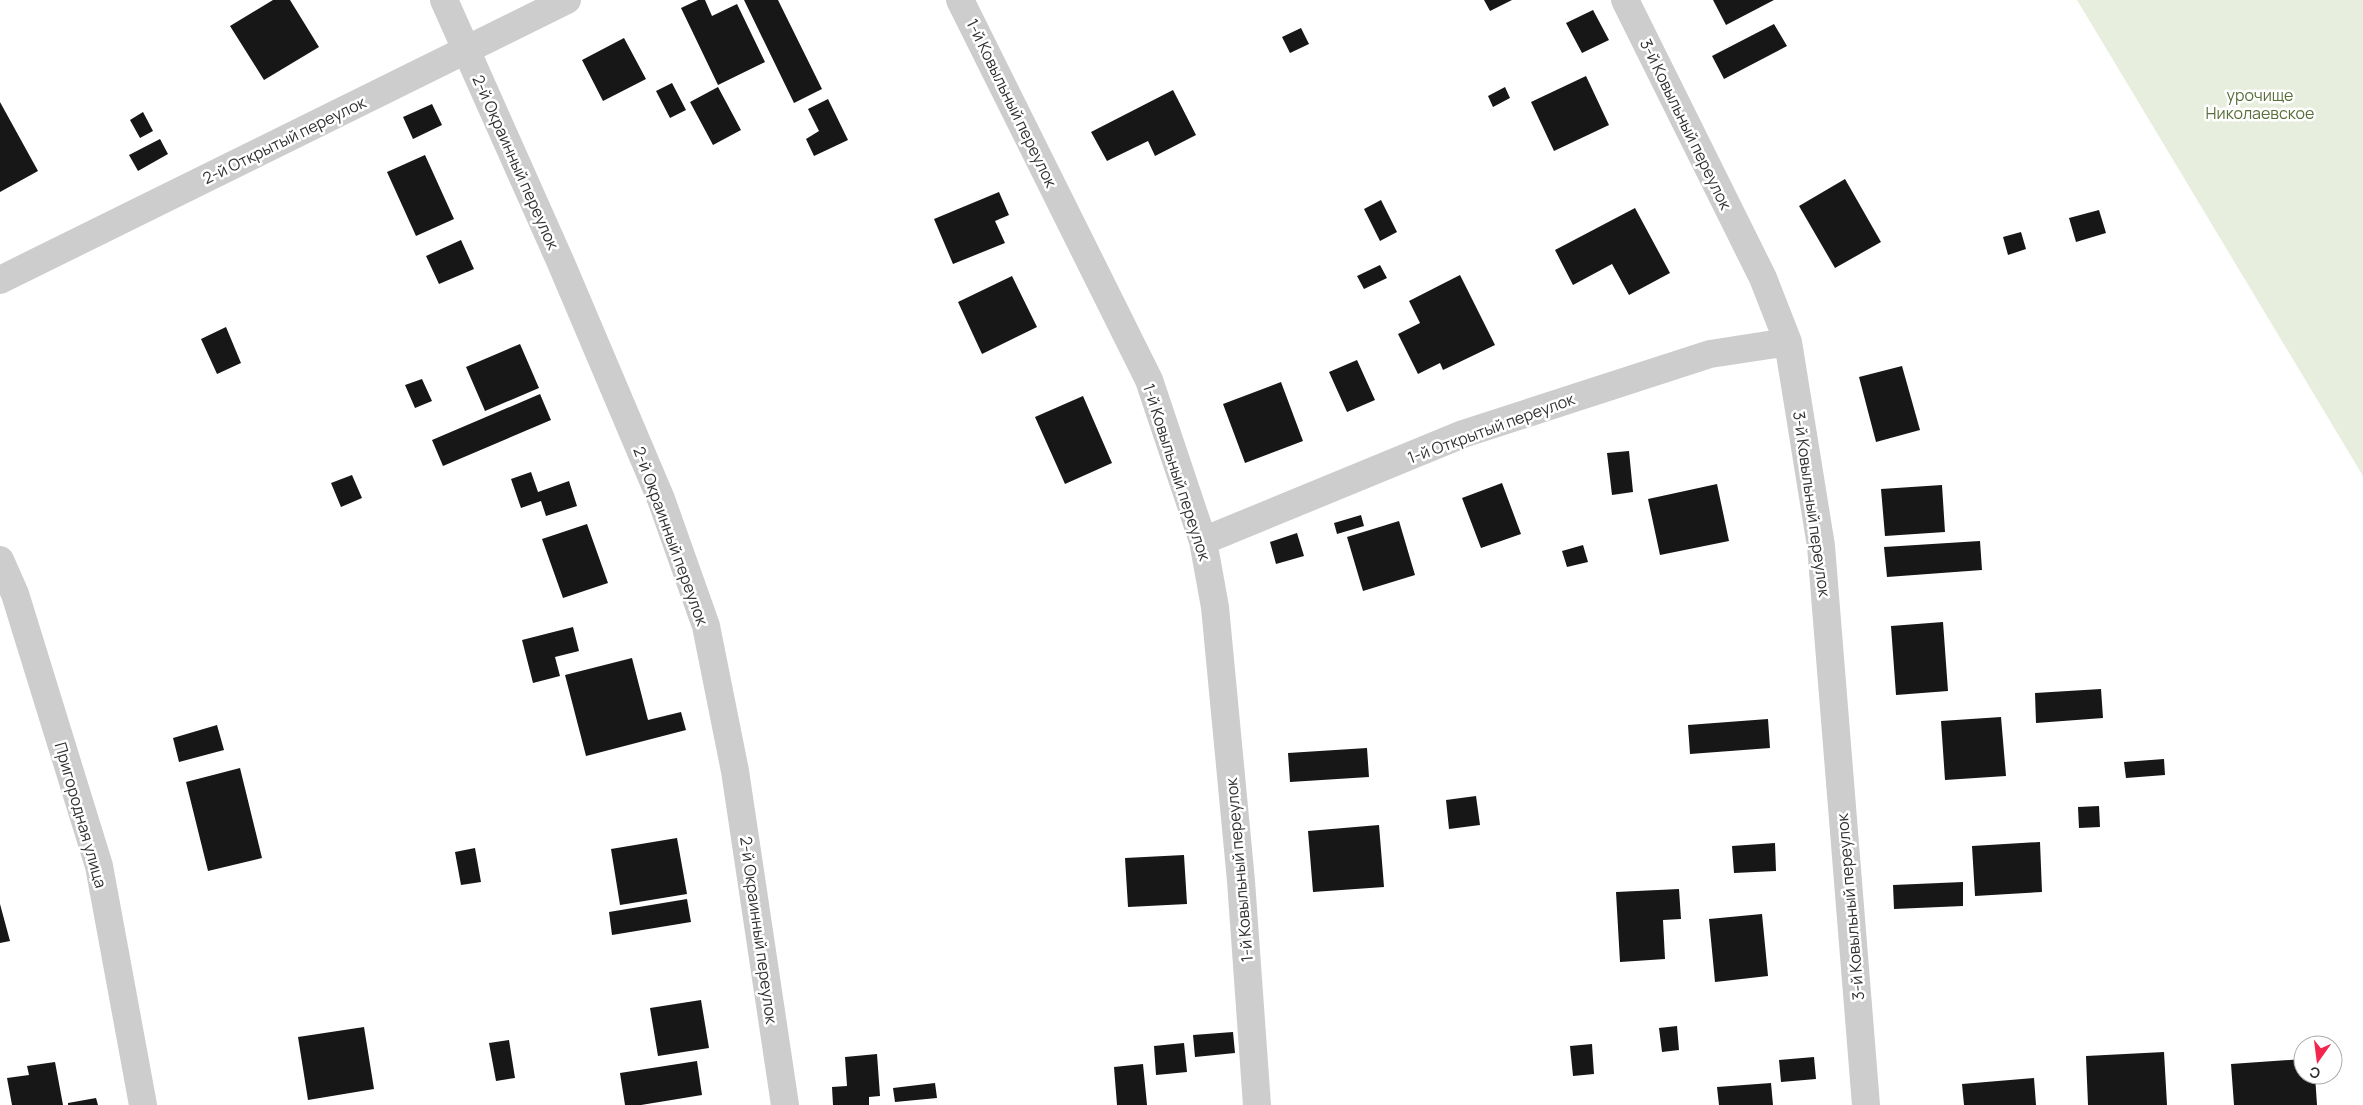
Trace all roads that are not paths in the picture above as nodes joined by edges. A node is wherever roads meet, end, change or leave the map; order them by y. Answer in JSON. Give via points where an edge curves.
{"nodes":[{"id":1,"x":444,"y":0,"type":"edge"},
{"id":2,"x":567,"y":0,"type":"edge"},
{"id":3,"x":960,"y":0,"type":"edge"},
{"id":4,"x":1625,"y":0,"type":"edge"},
{"id":5,"x":466,"y":51,"type":"junction"},
{"id":6,"x":0,"y":280,"type":"edge"},
{"id":7,"x":1788,"y":342,"type":"junction"},
{"id":8,"x":1202,"y":541,"type":"junction"},
{"id":9,"x":0,"y":560,"type":"edge"},
{"id":10,"x":143,"y":1105,"type":"edge"},
{"id":11,"x":785,"y":1105,"type":"edge"},
{"id":12,"x":1257,"y":1105,"type":"edge"},
{"id":13,"x":1866,"y":1105,"type":"edge"}],
"edges":[{"from":1,"to":5,"type":"street","name":"2-й Окраинный переулок"},
{"from":2,"to":5,"type":"street","name":"2-й Открытый переулок"},
{"from":3,"to":8,"type":"street","name":"1-й Ковыльный переулок","via":[[1149,380]]},
{"from":4,"to":7,"type":"street","name":"3-й Ковыльный переулок","via":[[1763,278]]},
{"from":5,"to":6,"type":"street","name":"2-й Открытый переулок"},
{"from":5,"to":11,"type":"street","name":"2-й Окраинный переулок","via":[[661,499],[706,626],[735,771]]},
{"from":7,"to":8,"type":"street","name":"1-й Открытый переулок","via":[[1710,354],[1464,434]]},
{"from":7,"to":13,"type":"street","name":"3-й Ковыльный переулок","via":[[1821,546]]},
{"from":8,"to":12,"type":"street","name":"1-й Ковыльный переулок","via":[[1215,607],[1241,881]]},
{"from":9,"to":10,"type":"street","name":"Пригородная улица","via":[[15,594],[99,866]]}]}
